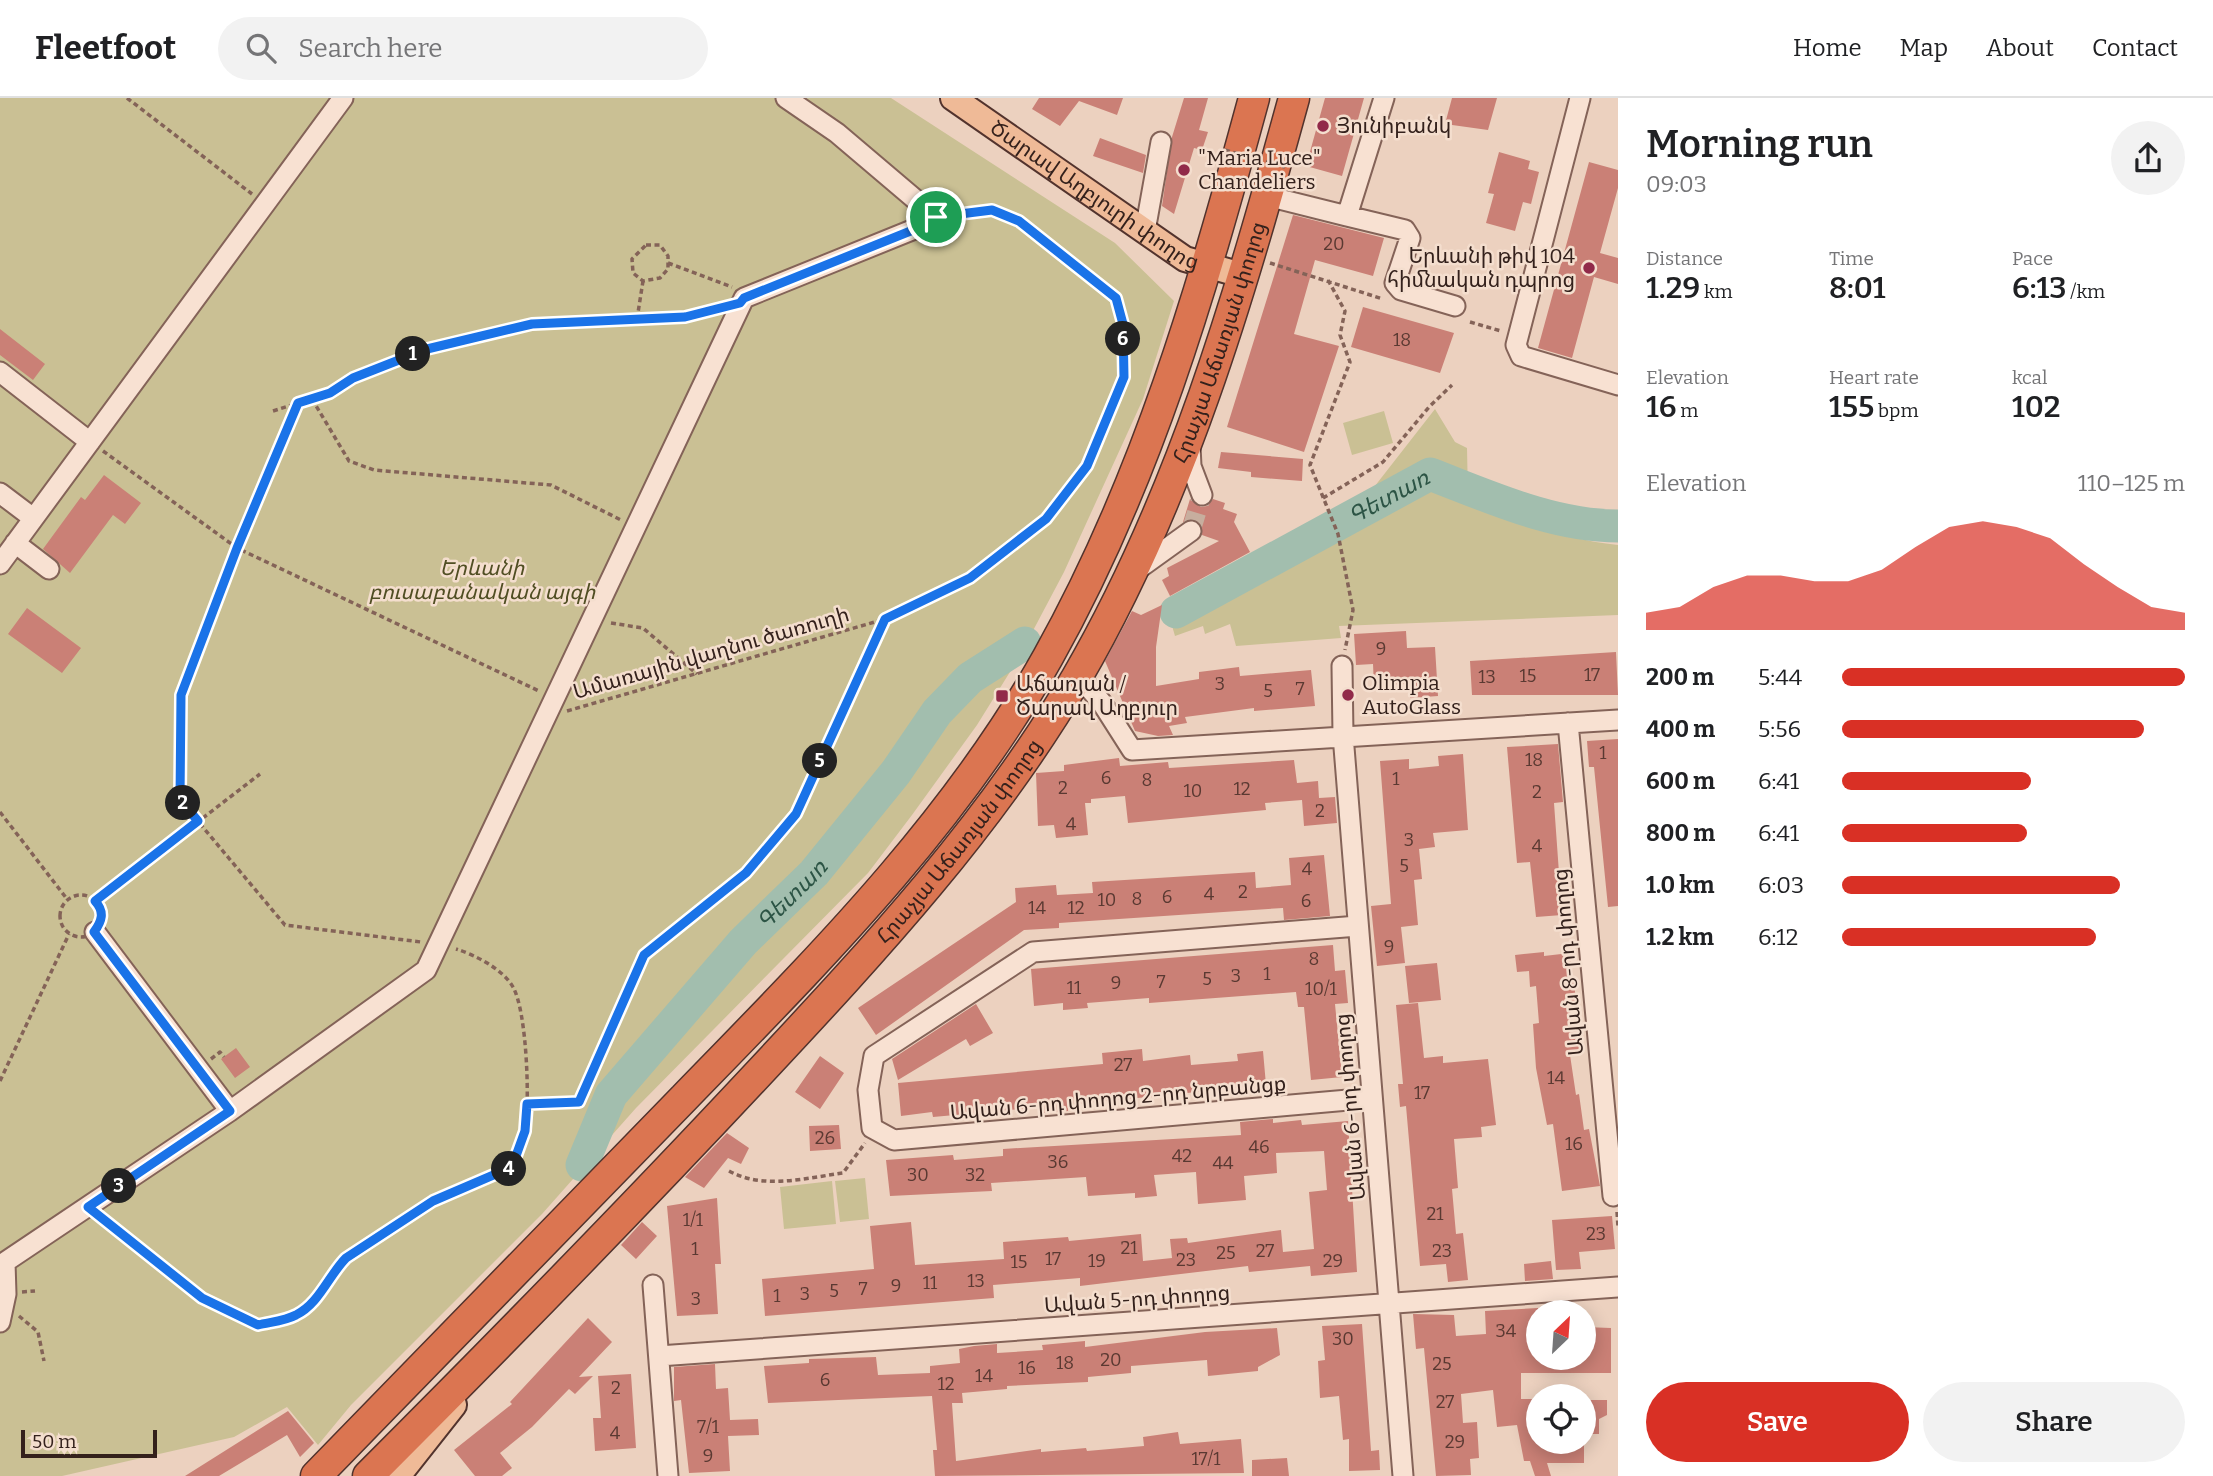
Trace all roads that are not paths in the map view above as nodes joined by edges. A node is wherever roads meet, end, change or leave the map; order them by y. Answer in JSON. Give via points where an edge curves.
{"nodes":[{"id":1,"x":342,"y":98,"type":"edge"},
{"id":2,"x":786,"y":98,"type":"edge"},
{"id":3,"x":953,"y":98,"type":"edge"},
{"id":4,"x":1254,"y":98,"type":"edge"},
{"id":5,"x":1294,"y":98,"type":"edge"},
{"id":6,"x":1384,"y":98,"type":"edge"},
{"id":7,"x":1580,"y":98,"type":"edge"},
{"id":8,"x":1161,"y":142,"type":"dead end"},
{"id":9,"x":1267,"y":196,"type":"junction"},
{"id":10,"x":1348,"y":216,"type":"junction"},
{"id":11,"x":1145,"y":231,"type":"junction"},
{"id":12,"x":1209,"y":266,"type":"junction"},
{"id":13,"x":1255,"y":269,"type":"junction"},
{"id":14,"x":1455,"y":306,"type":"dead end"},
{"id":15,"x":0,"y":372,"type":"edge"},
{"id":16,"x":1618,"y":386,"type":"edge"},
{"id":17,"x":1190,"y":436,"type":"junction"},
{"id":18,"x":90,"y":442,"type":"junction"},
{"id":19,"x":0,"y":494,"type":"edge"},
{"id":20,"x":1202,"y":495,"type":"tunnel mouth"},
{"id":21,"x":33,"y":518,"type":"junction"},
{"id":22,"x":1191,"y":531,"type":"tunnel mouth"},
{"id":23,"x":15,"y":543,"type":"junction"},
{"id":24,"x":0,"y":564,"type":"edge"},
{"id":25,"x":49,"y":569,"type":"dead end"},
{"id":26,"x":1128,"y":577,"type":"junction"},
{"id":27,"x":1342,"y":666,"type":"road end"},
{"id":28,"x":1078,"y":675,"type":"junction"},
{"id":29,"x":1618,"y":720,"type":"edge"},
{"id":30,"x":1568,"y":723,"type":"junction"},
{"id":31,"x":1343,"y":735,"type":"junction"},
{"id":32,"x":1358,"y":926,"type":"junction"},
{"id":33,"x":94,"y":932,"type":"road end"},
{"id":34,"x":1371,"y":1098,"type":"junction"},
{"id":35,"x":230,"y":1111,"type":"junction"},
{"id":36,"x":1612,"y":1196,"type":"dead end"},
{"id":37,"x":653,"y":1285,"type":"dead end"},
{"id":38,"x":1618,"y":1287,"type":"edge"},
{"id":39,"x":2,"y":1303,"type":"edge"},
{"id":40,"x":1389,"y":1303,"type":"junction"},
{"id":41,"x":519,"y":1325,"type":"junction"},
{"id":42,"x":659,"y":1356,"type":"junction"},
{"id":43,"x":316,"y":1476,"type":"edge"},
{"id":44,"x":368,"y":1476,"type":"edge"},
{"id":45,"x":398,"y":1476,"type":"edge"},
{"id":46,"x":668,"y":1476,"type":"edge"},
{"id":47,"x":1403,"y":1476,"type":"edge"}],
"edges":[{"from":1,"to":18,"type":"street"},
{"from":2,"to":35,"type":"street","via":[[837,133],[936,217],[746,298],[426,970]]},
{"from":3,"to":11,"type":"main road","name":"Ծարավ Աղբյուրի փողոց"},
{"from":4,"to":12,"type":"highway","name":"Հրաչյա Աճառյան փողոց"},
{"from":5,"to":9,"type":"highway","name":"Հրաչյա Աճառյան փողոց"},
{"from":6,"to":10,"type":"street"},
{"from":7,"to":16,"type":"street","via":[[1516,345],[1521,356]]},
{"from":8,"to":11,"type":"street"},
{"from":9,"to":10,"type":"street"},
{"from":9,"to":13,"type":"highway","name":"Հրաչյա Աճառյան փողոց"},
{"from":10,"to":14,"type":"street","via":[[1405,230],[1410,238],[1395,283]]},
{"from":11,"to":12,"type":"main road","name":"Ծարավ Աղբյուրի փողոց","via":[[1185,259]]},
{"from":12,"to":13,"type":"main road","name":"Ծարավ Աղբյուրի փողոց"},
{"from":12,"to":43,"type":"highway","name":"Հրաչյա Աճառյան փողոց","via":[[1184,348],[1126,500],[1049,655],[979,769],[921,846],[795,984]]},
{"from":13,"to":17,"type":"highway","name":"Հրաչյա Աճառյան փողոց"},
{"from":15,"to":18,"type":"street"},
{"from":17,"to":20,"type":"street","via":[[1191,466]]},
{"from":17,"to":26,"type":"highway","name":"Հրաչյա Աճառյան փողոց"},
{"from":18,"to":21,"type":"street"},
{"from":19,"to":21,"type":"street"},
{"from":21,"to":23,"type":"street"},
{"from":22,"to":26,"type":"street"},
{"from":23,"to":24,"type":"street"},
{"from":23,"to":25,"type":"street"},
{"from":26,"to":28,"type":"highway","name":"Հրաչյա Աճառյան փողոց"},
{"from":27,"to":31,"type":"street","name":"Ավան 6-րդ փողոց"},
{"from":28,"to":31,"type":"street","via":[[1132,750]]},
{"from":28,"to":41,"type":"highway","name":"Հրաչյա Աճառյան փողոց","via":[[992,807],[951,858],[817,1012]]},
{"from":29,"to":30,"type":"street"},
{"from":30,"to":31,"type":"street"},
{"from":30,"to":36,"type":"street","name":"Ավան 8-րդ փողոց"},
{"from":31,"to":32,"type":"street","name":"Ավան 6-րդ փողոց"},
{"from":32,"to":34,"type":"street","name":"Ավան 6-րդ փողոց"},
{"from":32,"to":34,"type":"street","name":"Ավան 6-րդ փողոց 2-րդ նրբանցք","via":[[1033,952],[873,1056],[868,1090],[872,1128],[894,1140]]},
{"from":33,"to":35,"type":"street"},
{"from":34,"to":40,"type":"street","name":"Ավան 6-րդ փողոց"},
{"from":35,"to":39,"type":"street","via":[[5,1262]]},
{"from":37,"to":42,"type":"street"},
{"from":38,"to":40,"type":"street","name":"Ավան 5-րդ փողոց"},
{"from":40,"to":42,"type":"street","name":"Ավան 5-րդ փողոց"},
{"from":40,"to":47,"type":"street","name":"Ավան 6-րդ փողոց"},
{"from":41,"to":44,"type":"highway","name":"Հրաչյա Աճառյան փողոց"},
{"from":41,"to":45,"type":"main road"},
{"from":42,"to":46,"type":"street"}]}
